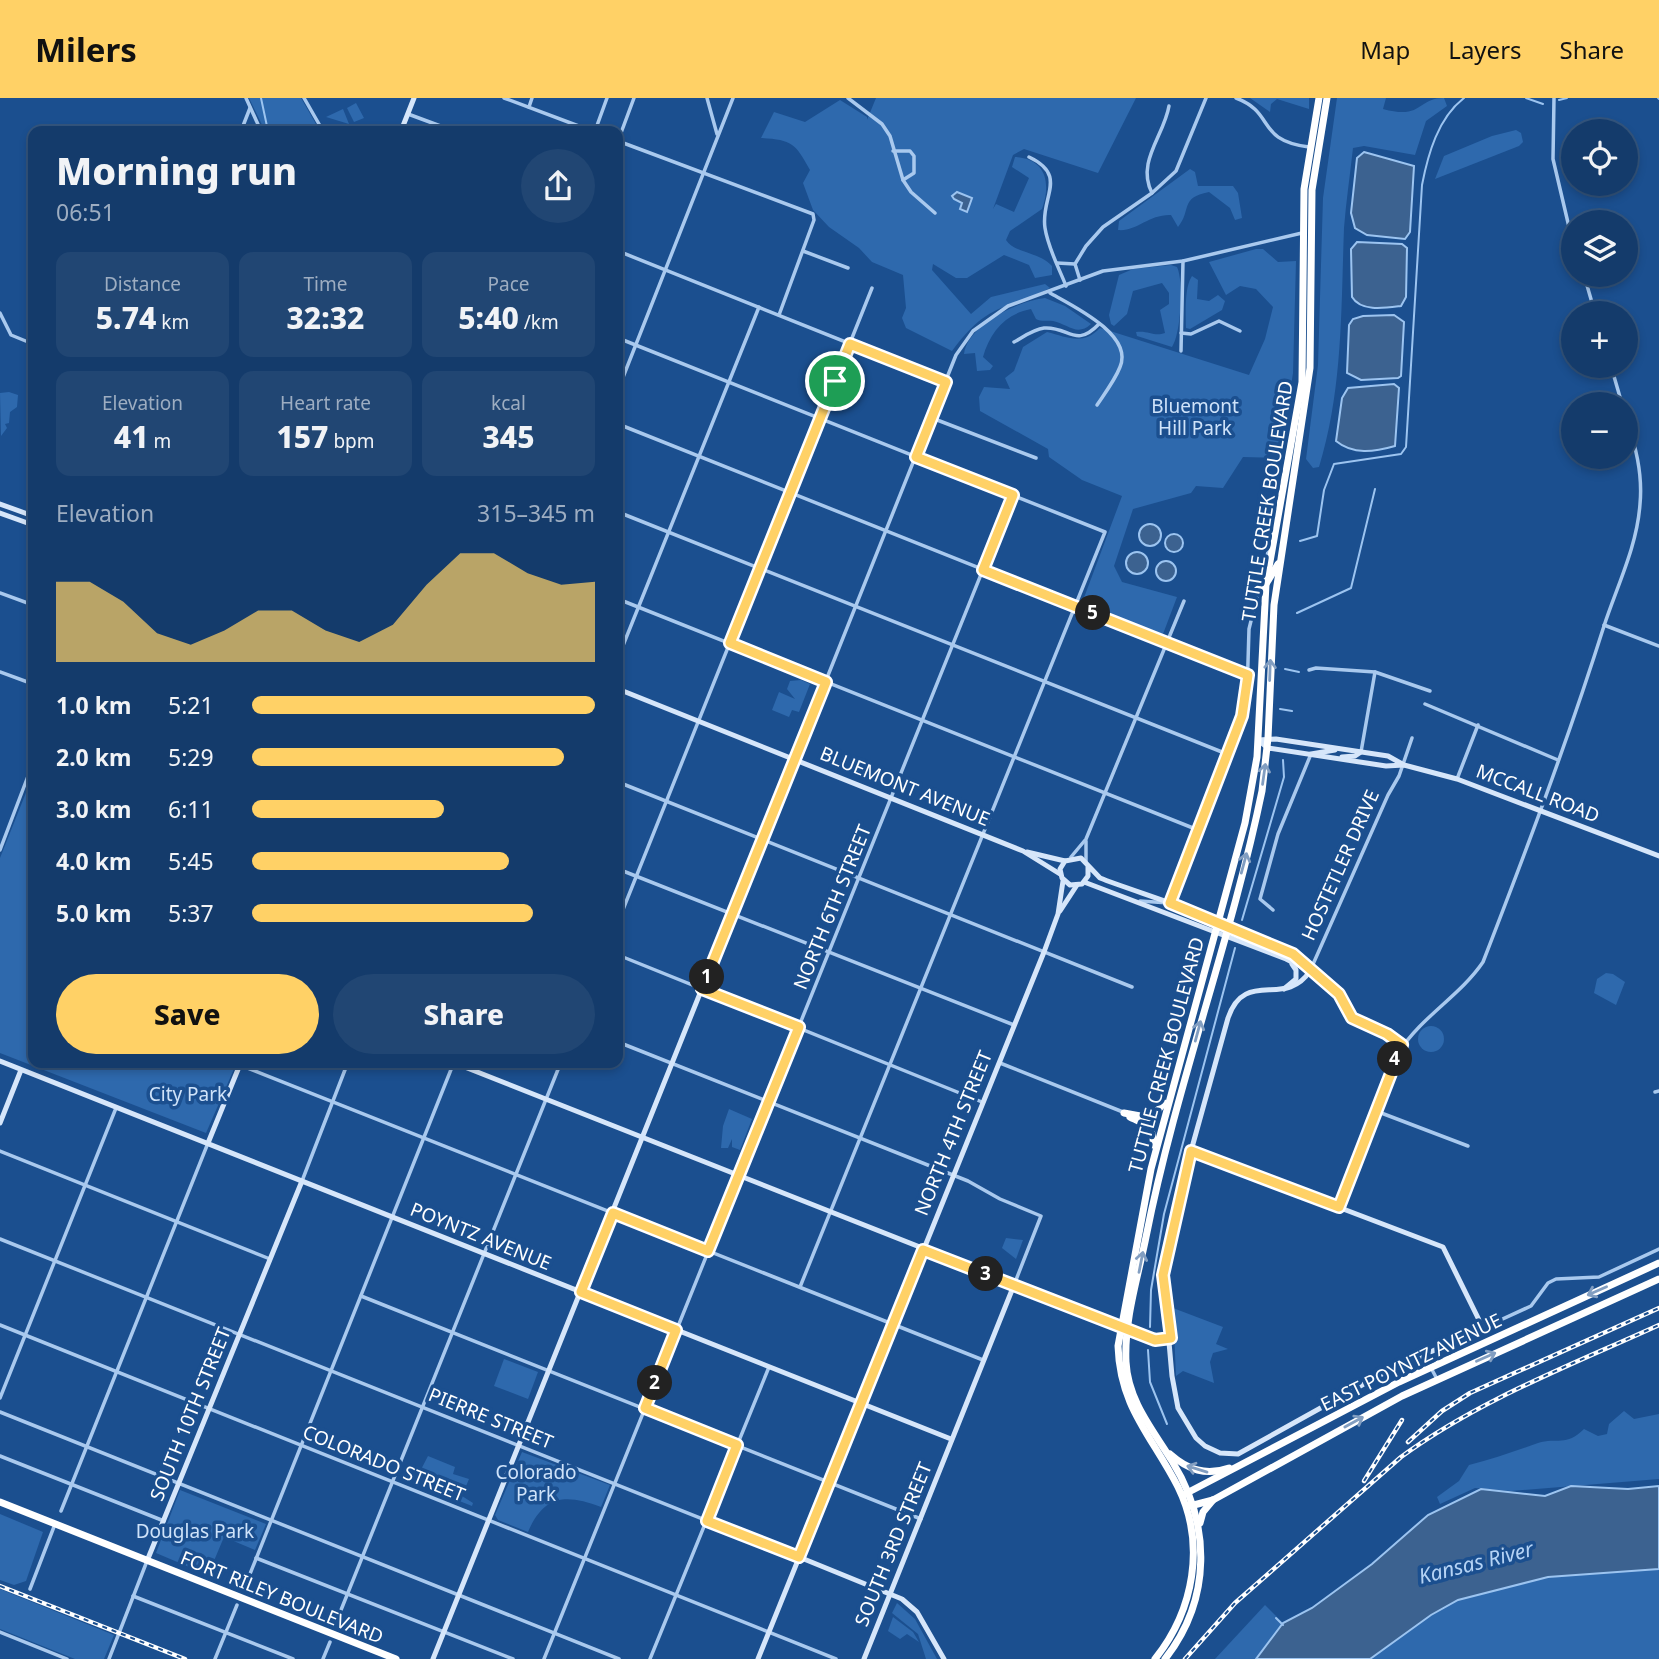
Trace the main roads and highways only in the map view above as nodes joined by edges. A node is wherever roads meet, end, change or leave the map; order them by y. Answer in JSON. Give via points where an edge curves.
{"nodes":[{"id":1,"x":1319,"y":98,"type":"edge"},
{"id":2,"x":1327,"y":98,"type":"edge"},
{"id":3,"x":1306,"y":231,"type":"junction"},
{"id":4,"x":1284,"y":548,"type":"junction"},
{"id":5,"x":1266,"y":584,"type":"junction"},
{"id":6,"x":1257,"y":590,"type":"road end"},
{"id":7,"x":1182,"y":1050,"type":"junction"},
{"id":8,"x":1151,"y":1169,"type":"junction"},
{"id":9,"x":1659,"y":1263,"type":"edge"},
{"id":10,"x":1659,"y":1279,"type":"edge"},
{"id":11,"x":1124,"y":1328,"type":"junction"},
{"id":12,"x":1160,"y":1444,"type":"junction"},
{"id":13,"x":1240,"y":1466,"type":"junction"},
{"id":14,"x":1185,"y":1494,"type":"junction"},
{"id":15,"x":1213,"y":1500,"type":"junction"},
{"id":16,"x":0,"y":1502,"type":"edge"},
{"id":17,"x":1194,"y":1505,"type":"junction"},
{"id":18,"x":1185,"y":1507,"type":"junction"},
{"id":19,"x":1200,"y":1528,"type":"junction"},
{"id":20,"x":396,"y":1659,"type":"edge"},
{"id":21,"x":1155,"y":1659,"type":"edge"},
{"id":22,"x":1165,"y":1659,"type":"edge"}],
"edges":[{"from":1,"to":3,"type":"highway","name":"TUTTLE CREEK BOULEVARD","via":[[1309,147]]},
{"from":2,"to":3,"type":"highway","name":"TUTTLE CREEK BOULEVARD"},
{"from":3,"to":4,"type":"highway","name":"TUTTLE CREEK BOULEVARD","via":[[1311,358]]},
{"from":3,"to":5,"type":"highway","name":"TUTTLE CREEK BOULEVARD","via":[[1302,382]]},
{"from":4,"to":5,"type":"highway"},
{"from":11,"to":4,"type":"highway","name":"TUTTLE CREEK BOULEVARD","one_way":true,"via":[[1160,1172],[1258,811],[1268,748],[1274,605]]},
{"from":5,"to":6,"type":"highway"},
{"from":5,"to":7,"type":"highway","name":"TUTTLE CREEK BOULEVARD","via":[[1258,740],[1249,804]]},
{"from":7,"to":8,"type":"highway","name":"TUTTLE CREEK BOULEVARD"},
{"from":7,"to":8,"type":"highway","via":[[1158,1114],[1146,1118],[1124,1112],[1153,1133]]},
{"from":8,"to":11,"type":"highway","name":"TUTTLE CREEK BOULEVARD"},
{"from":9,"to":13,"type":"highway","name":"EAST POYNTZ AVENUE","one_way":true,"via":[[1431,1367]]},
{"from":15,"to":10,"type":"highway","name":"EAST POYNTZ AVENUE","one_way":true,"via":[[1437,1379]]},
{"from":11,"to":12,"type":"highway","name":"TUTTLE CREEK BOULEVARD","via":[[1129,1382]]},
{"from":11,"to":14,"type":"highway","name":"TUTTLE CREEK BOULEVARD","via":[[1119,1368],[1124,1390],[1140,1426]]},
{"from":13,"to":12,"type":"highway","one_way":true,"via":[[1197,1470],[1178,1461]]},
{"from":12,"to":14,"type":"highway","name":"TUTTLE CREEK BOULEVARD"},
{"from":13,"to":14,"type":"highway","name":"EAST POYNTZ AVENUE"},
{"from":14,"to":17,"type":"highway","name":"TUTTLE CREEK BOULEVARD"},
{"from":14,"to":18,"type":"highway","name":"TUTTLE CREEK BOULEVARD"},
{"from":15,"to":17,"type":"highway","name":"EAST POYNTZ AVENUE"},
{"from":15,"to":19,"type":"highway","via":[[1203,1512]]},
{"from":16,"to":20,"type":"highway","name":"FORT RILEY BOULEVARD"},
{"from":17,"to":18,"type":"highway","name":"EAST POYNTZ AVENUE"},
{"from":17,"to":19,"type":"highway"},
{"from":18,"to":21,"type":"highway","via":[[1193,1545],[1191,1585],[1180,1619]]},
{"from":19,"to":22,"type":"highway","via":[[1202,1561],[1196,1597],[1187,1624]]}]}
